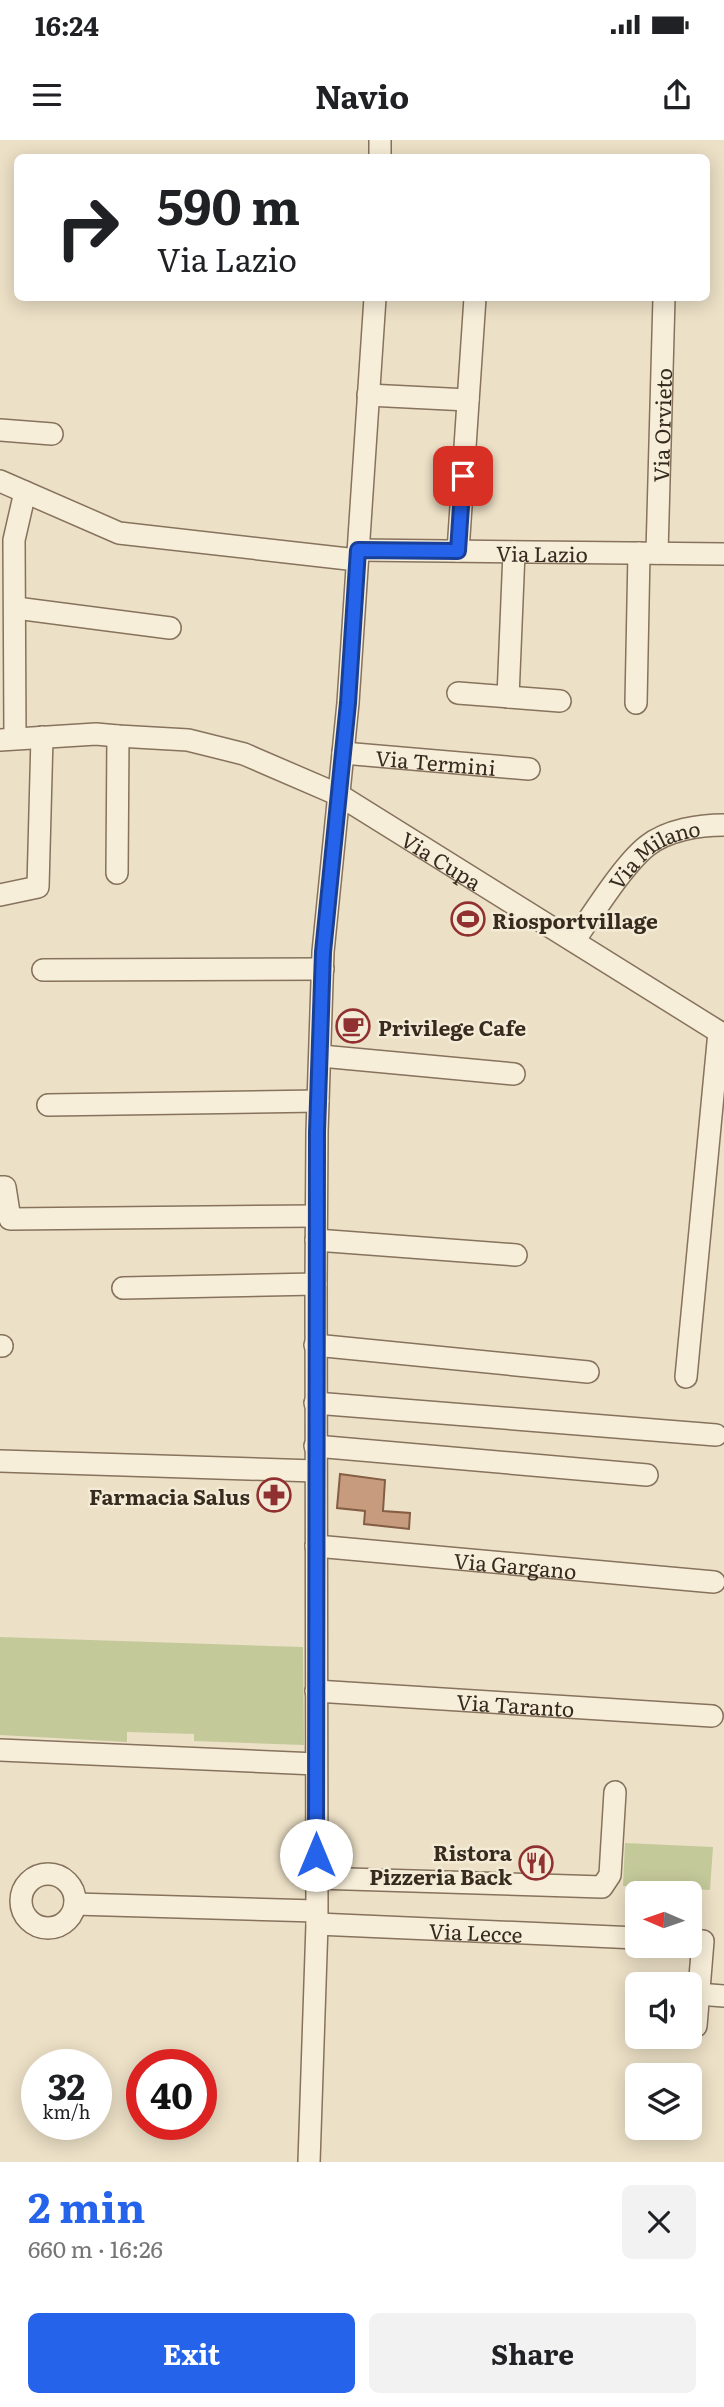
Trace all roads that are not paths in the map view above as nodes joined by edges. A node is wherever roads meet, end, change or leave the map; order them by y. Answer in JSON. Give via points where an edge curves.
{"nodes":[{"id":1,"x":375,"y":301,"type":"edge"},
{"id":2,"x":475,"y":301,"type":"edge"},
{"id":3,"x":664,"y":301,"type":"edge"},
{"id":4,"x":369,"y":395,"type":"junction"},
{"id":5,"x":468,"y":400,"type":"junction"},
{"id":6,"x":0,"y":430,"type":"edge"},
{"id":7,"x":52,"y":434,"type":"dead end"},
{"id":8,"x":0,"y":481,"type":"edge"},
{"id":9,"x":25,"y":492,"type":"junction"},
{"id":10,"x":458,"y":551,"type":"junction"},
{"id":11,"x":514,"y":552,"type":"junction"},
{"id":12,"x":648,"y":553,"type":"junction"},
{"id":13,"x":724,"y":554,"type":"edge"},
{"id":14,"x":358,"y":555,"type":"junction"},
{"id":15,"x":16,"y":608,"type":"junction"},
{"id":16,"x":170,"y":628,"type":"dead end"},
{"id":17,"x":458,"y":693,"type":"dead end"},
{"id":18,"x":508,"y":697,"type":"junction"},
{"id":19,"x":560,"y":701,"type":"dead end"},
{"id":20,"x":635,"y":703,"type":"dead end"},
{"id":21,"x":117,"y":736,"type":"junction"},
{"id":22,"x":41,"y":737,"type":"junction"},
{"id":23,"x":8,"y":739,"type":"edge"},
{"id":24,"x":343,"y":754,"type":"junction"},
{"id":25,"x":529,"y":769,"type":"dead end"},
{"id":26,"x":339,"y":796,"type":"junction"},
{"id":27,"x":724,"y":825,"type":"edge"},
{"id":28,"x":117,"y":873,"type":"dead end"},
{"id":29,"x":0,"y":895,"type":"edge"},
{"id":30,"x":574,"y":941,"type":"junction"},
{"id":31,"x":43,"y":970,"type":"dead end"},
{"id":32,"x":323,"y":970,"type":"junction"},
{"id":33,"x":722,"y":1034,"type":"edge"},
{"id":34,"x":321,"y":1056,"type":"junction"},
{"id":35,"x":514,"y":1074,"type":"dead end"},
{"id":36,"x":318,"y":1101,"type":"junction"},
{"id":37,"x":48,"y":1105,"type":"dead end"},
{"id":38,"x":0,"y":1188,"type":"edge"},
{"id":39,"x":316,"y":1216,"type":"junction"},
{"id":40,"x":316,"y":1240,"type":"junction"},
{"id":41,"x":516,"y":1255,"type":"dead end"},
{"id":42,"x":316,"y":1284,"type":"junction"},
{"id":43,"x":122,"y":1287,"type":"dead end"},
{"id":44,"x":316,"y":1345,"type":"junction"},
{"id":45,"x":588,"y":1372,"type":"dead end"},
{"id":46,"x":687,"y":1377,"type":"dead end"},
{"id":47,"x":315,"y":1403,"type":"junction"},
{"id":48,"x":716,"y":1436,"type":"dead end"},
{"id":49,"x":315,"y":1446,"type":"junction"},
{"id":50,"x":0,"y":1461,"type":"edge"},
{"id":51,"x":315,"y":1472,"type":"junction"},
{"id":52,"x":647,"y":1475,"type":"dead end"},
{"id":53,"x":316,"y":1546,"type":"junction"},
{"id":54,"x":714,"y":1581,"type":"dead end"},
{"id":55,"x":316,"y":1691,"type":"junction"},
{"id":56,"x":712,"y":1716,"type":"dead end"},
{"id":57,"x":0,"y":1750,"type":"edge"},
{"id":58,"x":316,"y":1764,"type":"junction"},
{"id":59,"x":615,"y":1792,"type":"dead end"},
{"id":60,"x":316,"y":1878,"type":"junction"},
{"id":61,"x":75,"y":1904,"type":"dead end"},
{"id":62,"x":316,"y":1918,"type":"junction"},
{"id":63,"x":625,"y":1937,"type":"edge"},
{"id":64,"x":702,"y":1994,"type":"edge"},
{"id":65,"x":724,"y":1996,"type":"edge"},
{"id":66,"x":309,"y":2162,"type":"edge"}],
"edges":[{"from":1,"to":4,"type":"street"},
{"from":2,"to":5,"type":"street"},
{"from":3,"to":12,"type":"street","name":"Via Orvieto"},
{"from":4,"to":5,"type":"street"},
{"from":4,"to":14,"type":"street"},
{"from":5,"to":10,"type":"street"},
{"from":6,"to":7,"type":"street"},
{"from":8,"to":9,"type":"street","name":"Via Lazio"},
{"from":9,"to":14,"type":"street","name":"Via Lazio","via":[[119,533]]},
{"from":9,"to":15,"type":"street","via":[[14,540]]},
{"from":10,"to":11,"type":"street","name":"Via Lazio"},
{"from":10,"to":14,"type":"street","name":"Via Lazio"},
{"from":11,"to":12,"type":"street","name":"Via Lazio"},
{"from":11,"to":18,"type":"street"},
{"from":12,"to":13,"type":"street","name":"Via Lazio"},
{"from":12,"to":20,"type":"street","name":"Via Orvieto"},
{"from":14,"to":24,"type":"street"},
{"from":15,"to":16,"type":"street"},
{"from":15,"to":23,"type":"street"},
{"from":17,"to":18,"type":"street"},
{"from":18,"to":19,"type":"street"},
{"from":21,"to":22,"type":"street","name":"Via Cupa"},
{"from":21,"to":26,"type":"street","name":"Via Cupa","via":[[188,740],[244,754]]},
{"from":21,"to":28,"type":"street"},
{"from":22,"to":23,"type":"street","name":"Via Cupa"},
{"from":22,"to":29,"type":"street","via":[[38,887]]},
{"from":24,"to":25,"type":"street","name":"Via Termini"},
{"from":24,"to":26,"type":"street"},
{"from":26,"to":30,"type":"street","name":"Via Cupa"},
{"from":26,"to":32,"type":"street"},
{"from":27,"to":30,"type":"street","name":"Via Milano","via":[[676,832],[648,845]]},
{"from":30,"to":33,"type":"street","name":"Via Cupa"},
{"from":31,"to":32,"type":"street"},
{"from":32,"to":34,"type":"street"},
{"from":33,"to":46,"type":"street"},
{"from":34,"to":35,"type":"street"},
{"from":34,"to":36,"type":"street"},
{"from":36,"to":37,"type":"street"},
{"from":36,"to":39,"type":"street"},
{"from":38,"to":39,"type":"street","via":[[5,1187],[10,1219]]},
{"from":39,"to":40,"type":"street"},
{"from":40,"to":41,"type":"street"},
{"from":40,"to":42,"type":"street"},
{"from":42,"to":43,"type":"street"},
{"from":42,"to":44,"type":"street"},
{"from":44,"to":45,"type":"street"},
{"from":44,"to":47,"type":"street"},
{"from":47,"to":48,"type":"street"},
{"from":47,"to":49,"type":"street"},
{"from":49,"to":51,"type":"street"},
{"from":49,"to":52,"type":"street"},
{"from":50,"to":51,"type":"street"},
{"from":51,"to":53,"type":"street"},
{"from":53,"to":54,"type":"street","name":"Via Gargano"},
{"from":53,"to":55,"type":"street"},
{"from":55,"to":56,"type":"street","name":"Via Taranto"},
{"from":55,"to":58,"type":"street"},
{"from":57,"to":58,"type":"street"},
{"from":58,"to":60,"type":"street"},
{"from":59,"to":60,"type":"street","via":[[610,1875],[602,1886]]},
{"from":60,"to":62,"type":"street"},
{"from":61,"to":62,"type":"street","name":"Via Lecce"},
{"from":62,"to":63,"type":"street","name":"Via Lecce"},
{"from":62,"to":66,"type":"street"},
{"from":64,"to":65,"type":"street"}]}
